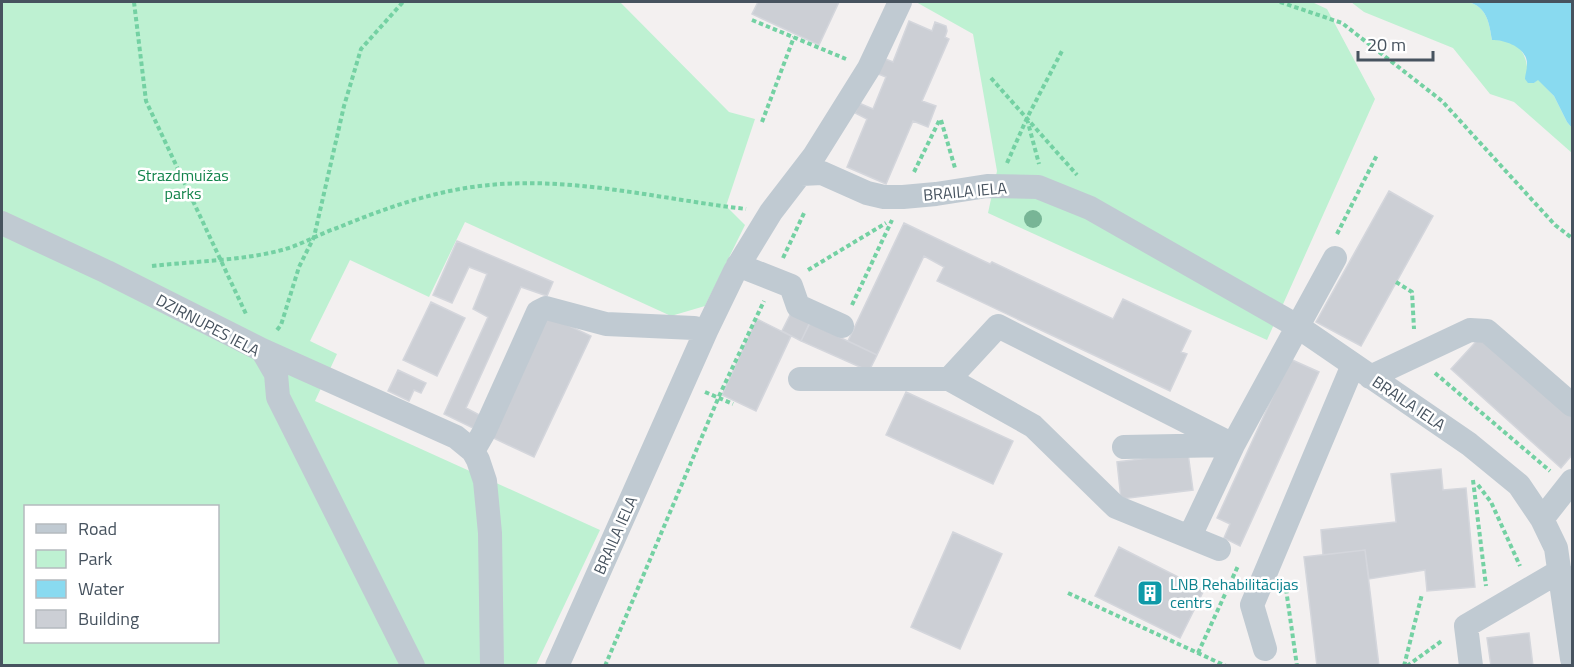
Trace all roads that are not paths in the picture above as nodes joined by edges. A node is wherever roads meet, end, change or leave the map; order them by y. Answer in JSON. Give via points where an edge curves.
{"nodes":[{"id":1,"x":891,"y":7,"type":"edge"},
{"id":2,"x":811,"y":174,"type":"junction"},
{"id":3,"x":2,"y":223,"type":"edge"},
{"id":4,"x":1335,"y":258,"type":"road end"},
{"id":5,"x":738,"y":265,"type":"junction"},
{"id":6,"x":842,"y":326,"type":"road end"},
{"id":7,"x":1297,"y":326,"type":"junction"},
{"id":8,"x":706,"y":331,"type":"junction"},
{"id":9,"x":262,"y":350,"type":"junction"},
{"id":10,"x":1362,"y":371,"type":"junction"},
{"id":11,"x":949,"y":378,"type":"junction"},
{"id":12,"x":800,"y":379,"type":"dead end"},
{"id":13,"x":1572,"y":405,"type":"edge"},
{"id":14,"x":1233,"y":445,"type":"junction"},
{"id":15,"x":1124,"y":447,"type":"dead end"},
{"id":16,"x":473,"y":451,"type":"junction"},
{"id":17,"x":1570,"y":484,"type":"edge"},
{"id":18,"x":1542,"y":519,"type":"junction"},
{"id":19,"x":1190,"y":536,"type":"junction"},
{"id":20,"x":1219,"y":549,"type":"dead end"},
{"id":21,"x":1560,"y":571,"type":"junction"},
{"id":22,"x":1265,"y":649,"type":"dead end"},
{"id":23,"x":1572,"y":659,"type":"edge"},
{"id":24,"x":413,"y":666,"type":"edge"},
{"id":25,"x":492,"y":666,"type":"edge"},
{"id":26,"x":557,"y":666,"type":"edge"},
{"id":27,"x":1471,"y":666,"type":"edge"}],
"edges":[{"from":1,"to":2,"type":"street","via":[[869,68],[814,156]]},
{"from":2,"to":5,"type":"street","name":"BRAILA IELA","via":[[771,212]]},
{"from":2,"to":7,"type":"street","name":"BRAILA IELA","via":[[867,193],[903,197],[987,186],[1038,187],[1090,208]]},
{"from":3,"to":9,"type":"street","name":"DZIRNUPES IELA"},
{"from":4,"to":7,"type":"street"},
{"from":5,"to":6,"type":"street","via":[[782,282],[798,306]]},
{"from":5,"to":8,"type":"street","name":"BRAILA IELA"},
{"from":7,"to":10,"type":"street","name":"BRAILA IELA"},
{"from":7,"to":14,"type":"street"},
{"from":8,"to":16,"type":"street","via":[[606,324],[546,308],[538,312]]},
{"from":8,"to":26,"type":"street","name":"BRAILA IELA"},
{"from":9,"to":16,"type":"street","via":[[456,437]]},
{"from":9,"to":24,"type":"street","name":"DZIRNUPES IELA","via":[[276,374],[279,397]]},
{"from":10,"to":13,"type":"street","via":[[1416,356],[1470,330],[1487,331]]},
{"from":10,"to":18,"type":"street","name":"BRAILA IELA","via":[[1469,444],[1519,485]]},
{"from":10,"to":22,"type":"street","via":[[1252,605]]},
{"from":11,"to":12,"type":"street"},
{"from":11,"to":14,"type":"street","via":[[998,326]]},
{"from":11,"to":19,"type":"street","via":[[1033,426],[1116,507]]},
{"from":14,"to":15,"type":"street"},
{"from":14,"to":19,"type":"street"},
{"from":16,"to":25,"type":"street","via":[[485,481],[490,533]]},
{"from":17,"to":18,"type":"street"},
{"from":18,"to":21,"type":"street","name":"BRAILA IELA","via":[[1556,548]]},
{"from":19,"to":20,"type":"street"},
{"from":21,"to":23,"type":"street","name":"BRAILA IELA"},
{"from":21,"to":27,"type":"street","via":[[1466,626]]}]}
